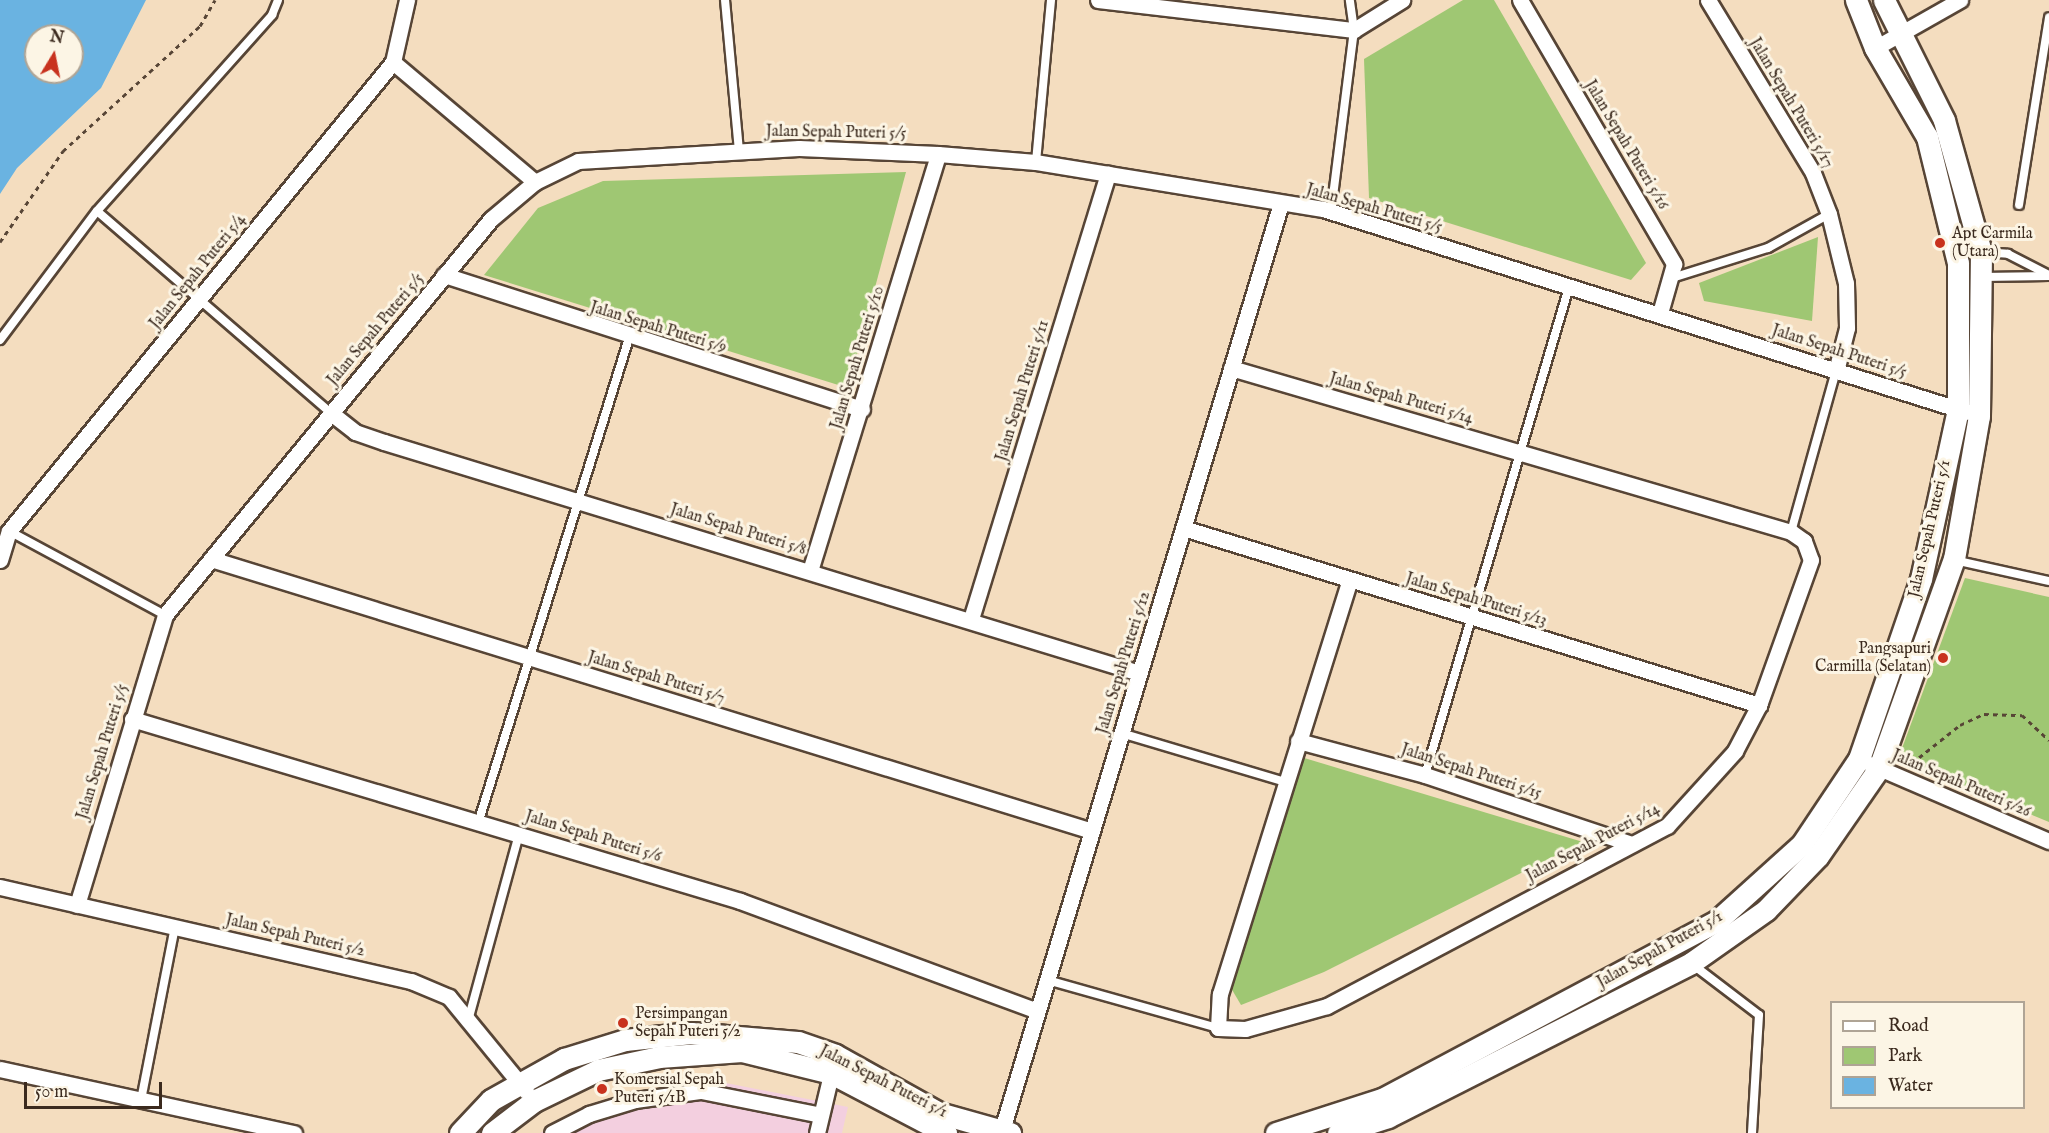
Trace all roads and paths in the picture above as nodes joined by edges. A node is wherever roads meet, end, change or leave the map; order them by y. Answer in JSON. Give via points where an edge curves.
{"nodes":[{"id":1,"x":215,"y":0,"type":"edge"},
{"id":2,"x":279,"y":0,"type":"edge"},
{"id":3,"x":407,"y":0,"type":"edge"},
{"id":4,"x":725,"y":0,"type":"edge"},
{"id":5,"x":1051,"y":0,"type":"edge"},
{"id":6,"x":1098,"y":0,"type":"edge"},
{"id":7,"x":1350,"y":0,"type":"edge"},
{"id":8,"x":1402,"y":0,"type":"edge"},
{"id":9,"x":1520,"y":0,"type":"edge"},
{"id":10,"x":1708,"y":0,"type":"edge"},
{"id":11,"x":1856,"y":0,"type":"edge"},
{"id":12,"x":1884,"y":0,"type":"edge"},
{"id":13,"x":1960,"y":0,"type":"edge"},
{"id":14,"x":2049,"y":17,"type":"edge"},
{"id":15,"x":1354,"y":30,"type":"junction"},
{"id":16,"x":1899,"y":34,"type":"junction"},
{"id":17,"x":1875,"y":48,"type":"junction"},
{"id":18,"x":393,"y":62,"type":"junction"},
{"id":19,"x":739,"y":150,"type":"junction"},
{"id":20,"x":938,"y":154,"type":"junction"},
{"id":21,"x":1036,"y":162,"type":"junction"},
{"id":22,"x":1108,"y":174,"type":"junction"},
{"id":23,"x":535,"y":182,"type":"junction"},
{"id":24,"x":1281,"y":203,"type":"junction"},
{"id":25,"x":2019,"y":205,"type":"dead end"},
{"id":26,"x":97,"y":211,"type":"junction"},
{"id":27,"x":1331,"y":212,"type":"junction"},
{"id":28,"x":1830,"y":214,"type":"junction"},
{"id":29,"x":0,"y":242,"type":"edge"},
{"id":30,"x":1981,"y":252,"type":"junction"},
{"id":31,"x":444,"y":275,"type":"junction"},
{"id":32,"x":2049,"y":276,"type":"edge"},
{"id":33,"x":1980,"y":277,"type":"junction"},
{"id":34,"x":1672,"y":278,"type":"junction"},
{"id":35,"x":1569,"y":286,"type":"junction"},
{"id":36,"x":199,"y":300,"type":"junction"},
{"id":37,"x":1660,"y":313,"type":"junction"},
{"id":38,"x":629,"y":338,"type":"junction"},
{"id":39,"x":0,"y":339,"type":"edge"},
{"id":40,"x":1231,"y":368,"type":"junction"},
{"id":41,"x":1836,"y":371,"type":"junction"},
{"id":42,"x":862,"y":409,"type":"junction"},
{"id":43,"x":1958,"y":410,"type":"junction"},
{"id":44,"x":331,"y":413,"type":"junction"},
{"id":45,"x":1979,"y":416,"type":"junction"},
{"id":46,"x":1518,"y":452,"type":"junction"},
{"id":47,"x":578,"y":501,"type":"junction"},
{"id":48,"x":1183,"y":528,"type":"junction"},
{"id":49,"x":9,"y":531,"type":"junction"},
{"id":50,"x":1791,"y":532,"type":"junction"},
{"id":51,"x":211,"y":559,"type":"junction"},
{"id":52,"x":0,"y":560,"type":"edge"},
{"id":53,"x":1954,"y":560,"type":"junction"},
{"id":54,"x":810,"y":571,"type":"junction"},
{"id":55,"x":1350,"y":580,"type":"junction"},
{"id":56,"x":2049,"y":581,"type":"edge"},
{"id":57,"x":165,"y":615,"type":"junction"},
{"id":58,"x":1472,"y":617,"type":"junction"},
{"id":59,"x":971,"y":619,"type":"junction"},
{"id":60,"x":530,"y":658,"type":"junction"},
{"id":61,"x":1139,"y":673,"type":"junction"},
{"id":62,"x":1759,"y":705,"type":"junction"},
{"id":63,"x":132,"y":719,"type":"junction"},
{"id":64,"x":1121,"y":732,"type":"junction"},
{"id":65,"x":2049,"y":740,"type":"edge"},
{"id":66,"x":1298,"y":741,"type":"junction"},
{"id":67,"x":1859,"y":759,"type":"junction"},
{"id":68,"x":1888,"y":772,"type":"junction"},
{"id":69,"x":1425,"y":775,"type":"junction"},
{"id":70,"x":1285,"y":782,"type":"junction"},
{"id":71,"x":479,"y":820,"type":"junction"},
{"id":72,"x":1092,"y":831,"type":"junction"},
{"id":73,"x":519,"y":832,"type":"junction"},
{"id":74,"x":2049,"y":841,"type":"edge"},
{"id":75,"x":1631,"y":844,"type":"junction"},
{"id":76,"x":0,"y":887,"type":"edge"},
{"id":77,"x":77,"y":905,"type":"junction"},
{"id":78,"x":175,"y":927,"type":"junction"},
{"id":79,"x":1691,"y":963,"type":"junction"},
{"id":80,"x":1047,"y":980,"type":"junction"},
{"id":81,"x":1037,"y":1011,"type":"junction"},
{"id":82,"x":469,"y":1017,"type":"junction"},
{"id":83,"x":1218,"y":1028,"type":"junction"},
{"id":84,"x":833,"y":1064,"type":"junction"},
{"id":85,"x":0,"y":1069,"type":"edge"},
{"id":86,"x":519,"y":1082,"type":"junction"},
{"id":87,"x":141,"y":1100,"type":"junction"},
{"id":88,"x":534,"y":1101,"type":"junction"},
{"id":89,"x":821,"y":1115,"type":"junction"},
{"id":90,"x":937,"y":1132,"type":"edge"},
{"id":91,"x":1004,"y":1132,"type":"edge"},
{"id":92,"x":294,"y":1133,"type":"edge"},
{"id":93,"x":460,"y":1133,"type":"edge"},
{"id":94,"x":492,"y":1133,"type":"edge"},
{"id":95,"x":552,"y":1133,"type":"edge"},
{"id":96,"x":818,"y":1133,"type":"edge"},
{"id":97,"x":1276,"y":1133,"type":"edge"},
{"id":98,"x":1338,"y":1133,"type":"edge"},
{"id":99,"x":1752,"y":1133,"type":"edge"}],
"edges":[{"from":1,"to":29,"type":"path","via":[[200,26],[63,151]]},
{"from":2,"to":26,"type":"lane","via":[[272,15]]},
{"from":3,"to":18,"type":"street","name":"Jalan Sepah Puteri 5/4"},
{"from":4,"to":19,"type":"lane"},
{"from":5,"to":21,"type":"lane"},
{"from":6,"to":15,"type":"street"},
{"from":7,"to":15,"type":"lane"},
{"from":8,"to":15,"type":"street"},
{"from":9,"to":34,"type":"street","name":"Jalan Sepah Puteri 5/16","via":[[1669,252]]},
{"from":10,"to":28,"type":"street","name":"Jalan Sepah Puteri 5/17","via":[[1813,172]]},
{"from":11,"to":17,"type":"street","name":"Jalan Sepah Puteri 5/1"},
{"from":12,"to":16,"type":"street"},
{"from":13,"to":16,"type":"street"},
{"from":14,"to":25,"type":"lane"},
{"from":15,"to":27,"type":"lane"},
{"from":16,"to":17,"type":"street"},
{"from":16,"to":30,"type":"street","via":[[1944,120]]},
{"from":17,"to":43,"type":"street","name":"Jalan Sepah Puteri 5/1","via":[[1927,137],[1943,192],[1958,262]]},
{"from":18,"to":23,"type":"street"},
{"from":18,"to":36,"type":"street","name":"Jalan Sepah Puteri 5/4"},
{"from":19,"to":20,"type":"street","name":"Jalan Sepah Puteri 5/5"},
{"from":19,"to":23,"type":"street","name":"Jalan Sepah Puteri 5/5","via":[[578,161]]},
{"from":20,"to":21,"type":"street","name":"Jalan Sepah Puteri 5/5"},
{"from":20,"to":42,"type":"street","name":"Jalan Sepah Puteri 5/10"},
{"from":21,"to":22,"type":"street","name":"Jalan Sepah Puteri 5/5"},
{"from":22,"to":24,"type":"street","name":"Jalan Sepah Puteri 5/5"},
{"from":22,"to":59,"type":"street","name":"Jalan Sepah Puteri 5/11"},
{"from":23,"to":31,"type":"street","name":"Jalan Sepah Puteri 5/5","via":[[491,219]]},
{"from":24,"to":27,"type":"street","name":"Jalan Sepah Puteri 5/5"},
{"from":24,"to":40,"type":"street","name":"Jalan Sepah Puteri 5/12"},
{"from":26,"to":36,"type":"lane"},
{"from":26,"to":39,"type":"lane"},
{"from":27,"to":35,"type":"street","name":"Jalan Sepah Puteri 5/5"},
{"from":28,"to":34,"type":"lane","via":[[1768,248]]},
{"from":28,"to":41,"type":"street","name":"Jalan Sepah Puteri 5/17","via":[[1846,283],[1847,328]]},
{"from":30,"to":32,"type":"lane","via":[[2008,254]]},
{"from":30,"to":33,"type":"street"},
{"from":31,"to":38,"type":"street","name":"Jalan Sepah Puteri 5/9"},
{"from":31,"to":44,"type":"street","name":"Jalan Sepah Puteri 5/5"},
{"from":32,"to":33,"type":"lane"},
{"from":33,"to":45,"type":"street"},
{"from":34,"to":37,"type":"street","name":"Jalan Sepah Puteri 5/16"},
{"from":35,"to":37,"type":"street","name":"Jalan Sepah Puteri 5/5"},
{"from":35,"to":46,"type":"lane"},
{"from":36,"to":44,"type":"lane"},
{"from":36,"to":49,"type":"street","name":"Jalan Sepah Puteri 5/4"},
{"from":37,"to":41,"type":"street","name":"Jalan Sepah Puteri 5/5"},
{"from":38,"to":42,"type":"street","name":"Jalan Sepah Puteri 5/9"},
{"from":38,"to":47,"type":"lane"},
{"from":40,"to":46,"type":"street","name":"Jalan Sepah Puteri 5/14"},
{"from":40,"to":48,"type":"street","name":"Jalan Sepah Puteri 5/12"},
{"from":41,"to":43,"type":"street","name":"Jalan Sepah Puteri 5/5"},
{"from":41,"to":50,"type":"lane"},
{"from":42,"to":54,"type":"street","name":"Jalan Sepah Puteri 5/10"},
{"from":43,"to":45,"type":"street","name":"Jalan Sepah Puteri 5/5"},
{"from":43,"to":67,"type":"street","name":"Jalan Sepah Puteri 5/1","via":[[1921,579]]},
{"from":44,"to":47,"type":"street","name":"Jalan Sepah Puteri 5/8","via":[[355,432]]},
{"from":44,"to":51,"type":"street","name":"Jalan Sepah Puteri 5/5"},
{"from":45,"to":53,"type":"street"},
{"from":46,"to":50,"type":"street","name":"Jalan Sepah Puteri 5/14"},
{"from":46,"to":58,"type":"lane"},
{"from":47,"to":54,"type":"street","name":"Jalan Sepah Puteri 5/8"},
{"from":47,"to":60,"type":"lane"},
{"from":48,"to":55,"type":"street","name":"Jalan Sepah Puteri 5/13"},
{"from":48,"to":61,"type":"street","name":"Jalan Sepah Puteri 5/12"},
{"from":49,"to":52,"type":"street","name":"Jalan Sepah Puteri 5/4"},
{"from":49,"to":57,"type":"lane"},
{"from":50,"to":62,"type":"street","name":"Jalan Sepah Puteri 5/14","via":[[1804,541],[1811,560]]},
{"from":51,"to":57,"type":"street","name":"Jalan Sepah Puteri 5/5"},
{"from":51,"to":60,"type":"street","name":"Jalan Sepah Puteri 5/7"},
{"from":53,"to":56,"type":"lane"},
{"from":53,"to":68,"type":"street"},
{"from":54,"to":59,"type":"street","name":"Jalan Sepah Puteri 5/8"},
{"from":55,"to":58,"type":"street","name":"Jalan Sepah Puteri 5/13"},
{"from":55,"to":66,"type":"street"},
{"from":57,"to":63,"type":"street","name":"Jalan Sepah Puteri 5/5"},
{"from":58,"to":62,"type":"street","name":"Jalan Sepah Puteri 5/13"},
{"from":58,"to":69,"type":"lane"},
{"from":59,"to":61,"type":"street","name":"Jalan Sepah Puteri 5/8"},
{"from":60,"to":71,"type":"lane"},
{"from":60,"to":72,"type":"street","name":"Jalan Sepah Puteri 5/7"},
{"from":61,"to":64,"type":"street","name":"Jalan Sepah Puteri 5/12"},
{"from":62,"to":75,"type":"street","name":"Jalan Sepah Puteri 5/14","via":[[1735,751],[1703,792],[1667,826]]},
{"from":63,"to":71,"type":"street","name":"Jalan Sepah Puteri 5/6"},
{"from":63,"to":77,"type":"street","name":"Jalan Sepah Puteri 5/5"},
{"from":64,"to":70,"type":"lane"},
{"from":64,"to":72,"type":"street","name":"Jalan Sepah Puteri 5/12"},
{"from":65,"to":68,"type":"path","via":[[2022,715],[1984,714]]},
{"from":66,"to":69,"type":"street","name":"Jalan Sepah Puteri 5/15"},
{"from":66,"to":70,"type":"street"},
{"from":67,"to":68,"type":"street","name":"Jalan Sepah Puteri 5/26"},
{"from":67,"to":97,"type":"street","name":"Jalan Sepah Puteri 5/1","via":[[1802,844],[1718,920],[1382,1099]]},
{"from":68,"to":74,"type":"street","name":"Jalan Sepah Puteri 5/26"},
{"from":68,"to":79,"type":"street","via":[[1766,910]]},
{"from":69,"to":75,"type":"street","name":"Jalan Sepah Puteri 5/15"},
{"from":70,"to":83,"type":"street","via":[[1220,994]]},
{"from":71,"to":73,"type":"street","name":"Jalan Sepah Puteri 5/6"},
{"from":72,"to":80,"type":"street","name":"Jalan Sepah Puteri 5/12"},
{"from":73,"to":81,"type":"street","name":"Jalan Sepah Puteri 5/6","via":[[740,901]]},
{"from":73,"to":82,"type":"lane"},
{"from":75,"to":83,"type":"street","name":"Jalan Sepah Puteri 5/14","via":[[1327,1006],[1245,1029]]},
{"from":76,"to":77,"type":"street","name":"Jalan Sepah Puteri 5/2"},
{"from":77,"to":78,"type":"street","name":"Jalan Sepah Puteri 5/2"},
{"from":78,"to":82,"type":"street","name":"Jalan Sepah Puteri 5/2","via":[[411,981],[450,997]]},
{"from":78,"to":87,"type":"lane"},
{"from":79,"to":98,"type":"street","via":[[1388,1118]]},
{"from":79,"to":99,"type":"lane","via":[[1759,1015]]},
{"from":80,"to":81,"type":"street","name":"Jalan Sepah Puteri 5/12"},
{"from":80,"to":83,"type":"lane"},
{"from":81,"to":91,"type":"street","name":"Jalan Sepah Puteri 5/12"},
{"from":82,"to":86,"type":"street","name":"Jalan Sepah Puteri 5/2"},
{"from":84,"to":86,"type":"street","name":"Jalan Sepah Puteri 5/1","via":[[798,1042],[745,1033],[691,1033],[625,1040],[564,1059]]},
{"from":84,"to":88,"type":"street","via":[[742,1052],[659,1057],[591,1073]]},
{"from":84,"to":89,"type":"street"},
{"from":84,"to":90,"type":"street"},
{"from":84,"to":91,"type":"street","name":"Jalan Sepah Puteri 5/1","via":[[939,1113]]},
{"from":85,"to":87,"type":"street"},
{"from":86,"to":88,"type":"street","name":"Jalan Sepah Puteri 5/2"},
{"from":86,"to":93,"type":"street","name":"Jalan Sepah Puteri 5/1","via":[[492,1100]]},
{"from":87,"to":92,"type":"street"},
{"from":88,"to":94,"type":"street"},
{"from":89,"to":95,"type":"street","via":[[701,1091],[635,1100],[589,1114]]},
{"from":89,"to":96,"type":"street"}]}
